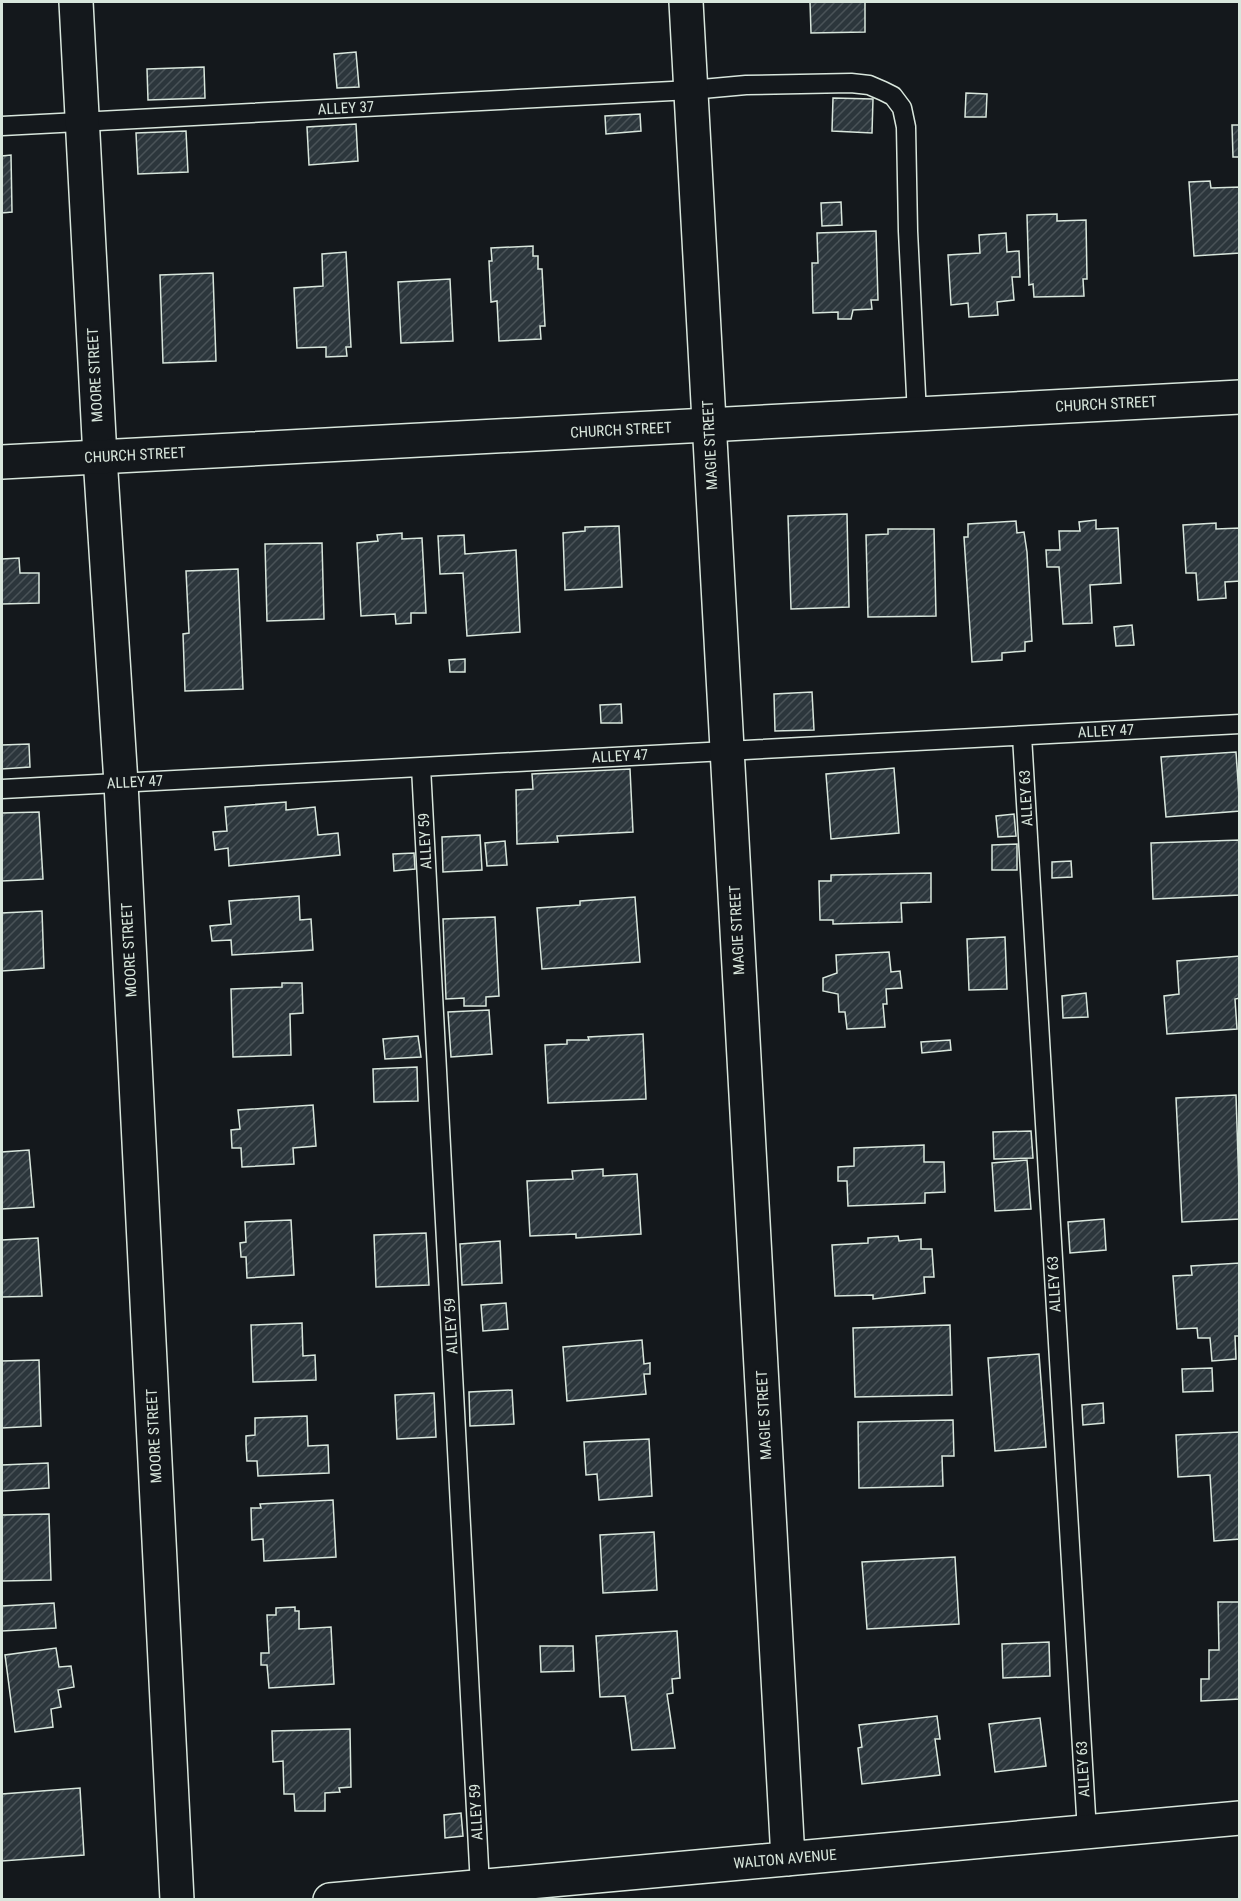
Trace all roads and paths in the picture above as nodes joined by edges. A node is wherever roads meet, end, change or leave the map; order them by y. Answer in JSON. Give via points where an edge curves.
{"nodes":[{"id":1,"x":76,"y":2,"type":"edge"},
{"id":2,"x":686,"y":2,"type":"edge"},
{"id":3,"x":691,"y":90,"type":"junction"},
{"id":4,"x":83,"y":122,"type":"junction"},
{"id":5,"x":2,"y":126,"type":"edge"},
{"id":6,"x":1239,"y":397,"type":"edge"},
{"id":7,"x":917,"y":414,"type":"junction"},
{"id":8,"x":709,"y":425,"type":"junction"},
{"id":9,"x":100,"y":457,"type":"junction"},
{"id":10,"x":2,"y":462,"type":"edge"},
{"id":11,"x":1239,"y":724,"type":"edge"},
{"id":12,"x":1022,"y":736,"type":"junction"},
{"id":13,"x":727,"y":750,"type":"junction"},
{"id":14,"x":421,"y":767,"type":"junction"},
{"id":15,"x":121,"y":783,"type":"junction"},
{"id":16,"x":2,"y":789,"type":"edge"},
{"id":17,"x":1239,"y":1818,"type":"edge"},
{"id":18,"x":1087,"y":1832,"type":"junction"},
{"id":19,"x":788,"y":1859,"type":"junction"},
{"id":20,"x":480,"y":1886,"type":"junction"},
{"id":21,"x":177,"y":1899,"type":"edge"},
{"id":22,"x":330,"y":1899,"type":"edge"}],
"edges":[{"from":1,"to":4,"type":"street","name":"MOORE STREET"},
{"from":2,"to":3,"type":"street","name":"MAGIE STREET"},
{"from":3,"to":4,"type":"lane","name":"ALLEY 37"},
{"from":3,"to":7,"type":"lane","name":"ALLEY 37","via":[[851,83],[883,91],[902,108],[906,127]]},
{"from":3,"to":8,"type":"street","name":"MAGIE STREET"},
{"from":4,"to":5,"type":"lane","name":"ALLEY 37"},
{"from":4,"to":9,"type":"street","name":"MOORE STREET"},
{"from":6,"to":7,"type":"street","name":"CHURCH STREET"},
{"from":7,"to":8,"type":"street","name":"CHURCH STREET"},
{"from":8,"to":9,"type":"street","name":"CHURCH STREET"},
{"from":8,"to":13,"type":"street","name":"MAGIE STREET"},
{"from":9,"to":10,"type":"street","name":"CHURCH STREET"},
{"from":9,"to":15,"type":"street","name":"MOORE STREET"},
{"from":11,"to":12,"type":"lane","name":"ALLEY 47"},
{"from":12,"to":13,"type":"lane","name":"ALLEY 47"},
{"from":12,"to":18,"type":"lane","name":"ALLEY 63"},
{"from":13,"to":14,"type":"lane","name":"ALLEY 47"},
{"from":13,"to":19,"type":"street","name":"MAGIE STREET"},
{"from":14,"to":15,"type":"lane","name":"ALLEY 47"},
{"from":14,"to":20,"type":"lane","name":"ALLEY 59"},
{"from":15,"to":16,"type":"lane","name":"ALLEY 47"},
{"from":15,"to":21,"type":"street","name":"MOORE STREET"},
{"from":17,"to":18,"type":"street","name":"WALTON AVENUE"},
{"from":18,"to":19,"type":"street","name":"WALTON AVENUE"},
{"from":19,"to":20,"type":"street","name":"WALTON AVENUE"},
{"from":20,"to":22,"type":"street","name":"WALTON AVENUE"}]}
